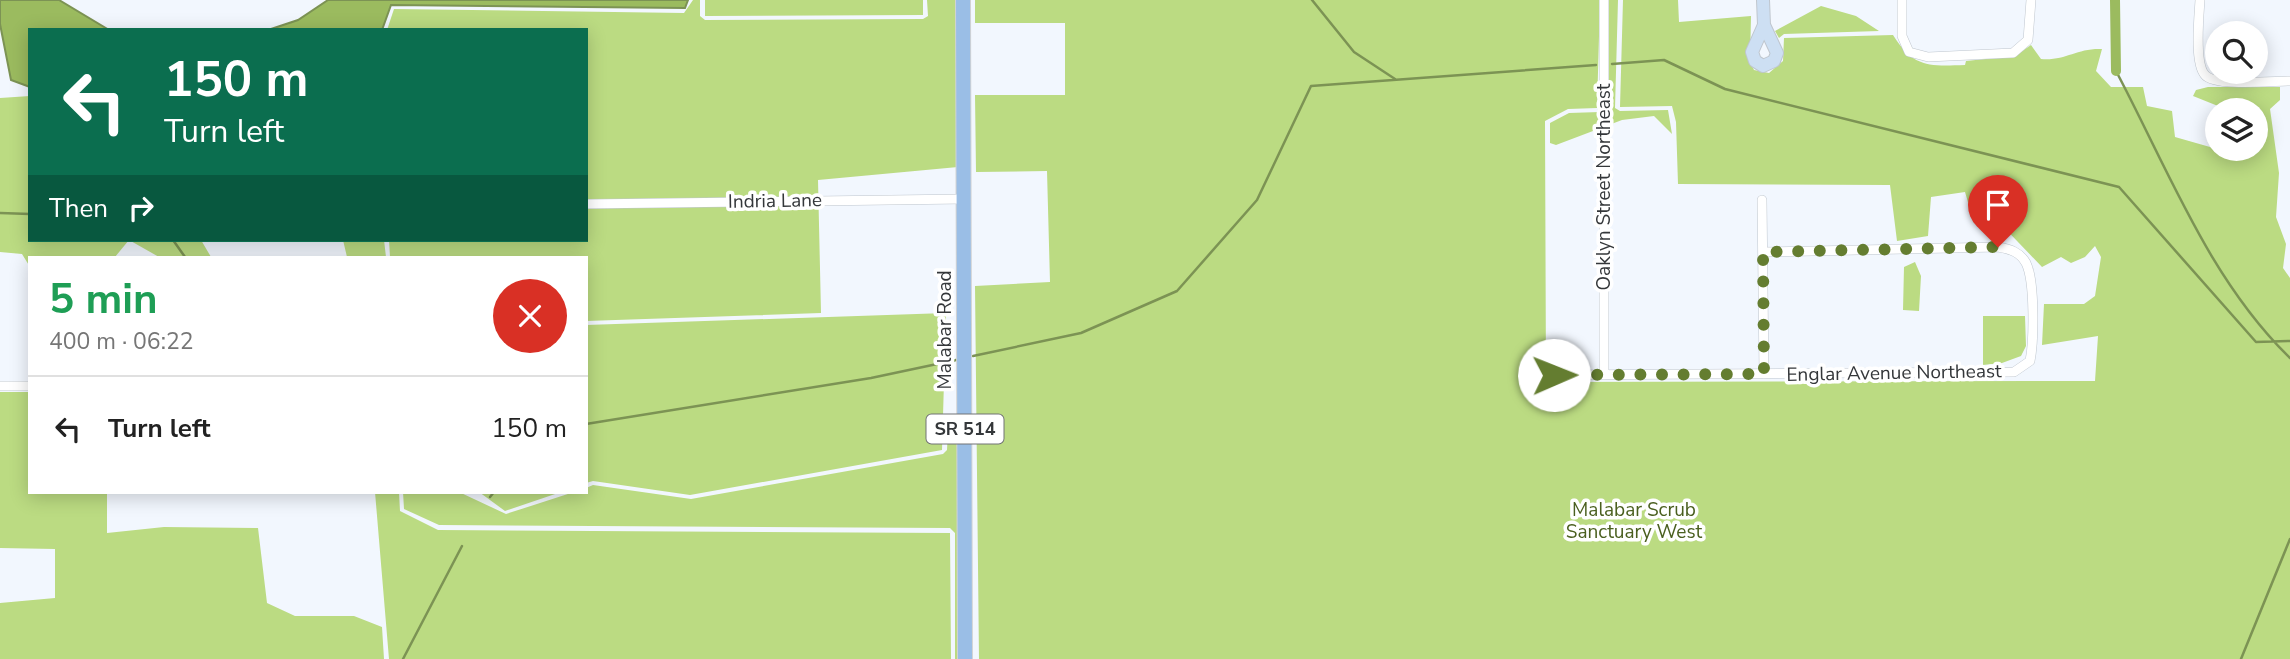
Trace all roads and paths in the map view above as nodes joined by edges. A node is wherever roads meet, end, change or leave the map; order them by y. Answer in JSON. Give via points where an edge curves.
{"nodes":[{"id":1,"x":963,"y":0,"type":"edge"},
{"id":2,"x":1604,"y":0,"type":"edge"},
{"id":3,"x":1763,"y":0,"type":"edge"},
{"id":4,"x":1902,"y":0,"type":"edge"},
{"id":5,"x":2031,"y":0,"type":"edge"},
{"id":6,"x":2200,"y":0,"type":"edge"},
{"id":7,"x":1764,"y":25,"type":"dead end"},
{"id":8,"x":2290,"y":81,"type":"edge"},
{"id":9,"x":963,"y":199,"type":"junction"},
{"id":10,"x":1762,"y":201,"type":"dead end"},
{"id":11,"x":588,"y":204,"type":"edge"},
{"id":12,"x":1763,"y":252,"type":"junction"},
{"id":13,"x":1604,"y":374,"type":"junction"},
{"id":14,"x":1764,"y":374,"type":"junction"},
{"id":15,"x":1554,"y":375,"type":"dead end"},
{"id":16,"x":0,"y":386,"type":"edge"},
{"id":17,"x":28,"y":386,"type":"edge"},
{"id":18,"x":965,"y":659,"type":"edge"}],
"edges":[{"from":1,"to":9,"type":"main road","name":"Malabar Road","number":"SR 514"},
{"from":2,"to":13,"type":"street","name":"Oaklyn Street Northeast"},
{"from":3,"to":7,"type":"street"},
{"from":4,"to":5,"type":"street","via":[[1902,36],[1909,52],[1928,57],[2013,53],[2028,40]]},
{"from":6,"to":8,"type":"street","via":[[2199,62],[2204,75],[2215,82]]},
{"from":9,"to":11,"type":"street","name":"Indria Lane"},
{"from":9,"to":18,"type":"main road","name":"Malabar Road","number":"SR 514"},
{"from":10,"to":12,"type":"street"},
{"from":12,"to":14,"type":"street"},
{"from":12,"to":14,"type":"street","name":"Englar Avenue Northeast","via":[[1998,247],[2012,250],[2026,264],[2031,286],[2031,354],[2024,367],[2014,372]]},
{"from":13,"to":14,"type":"street","name":"Englar Avenue Northeast"},
{"from":13,"to":15,"type":"street","name":"Englar Avenue Northeast"},
{"from":16,"to":17,"type":"street"}]}
